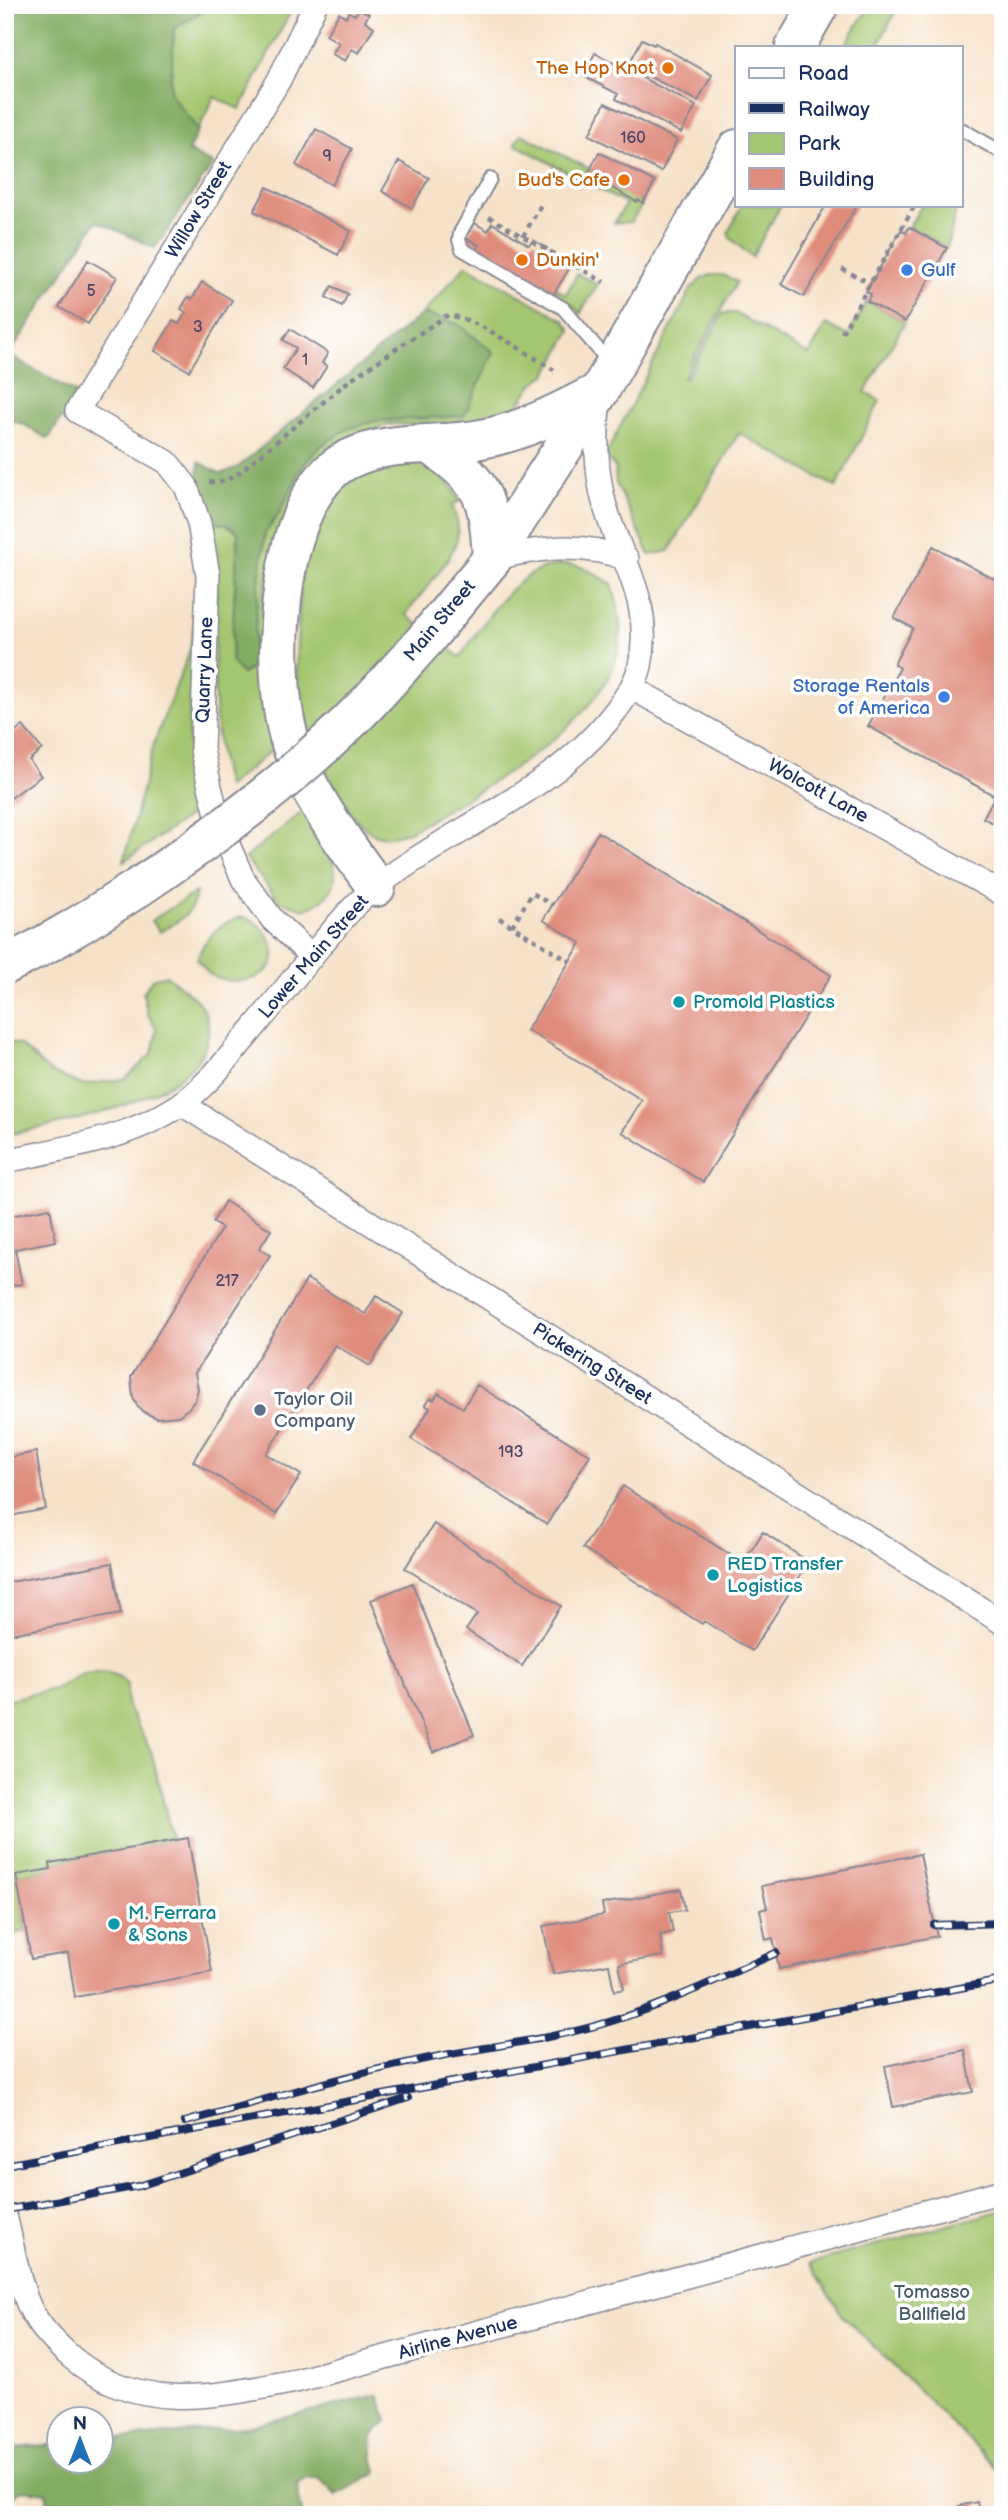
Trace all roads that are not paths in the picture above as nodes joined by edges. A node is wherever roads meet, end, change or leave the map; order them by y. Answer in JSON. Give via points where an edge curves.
{"nodes":[{"id":1,"x":315,"y":5,"type":"edge"},
{"id":2,"x":819,"y":5,"type":"edge"},
{"id":3,"x":796,"y":46,"type":"edge"},
{"id":4,"x":962,"y":130,"type":"edge"},
{"id":5,"x":735,"y":153,"type":"edge"},
{"id":6,"x":1003,"y":153,"type":"edge"},
{"id":7,"x":490,"y":179,"type":"dead end"},
{"id":8,"x":606,"y":379,"type":"junction"},
{"id":9,"x":77,"y":411,"type":"joint"},
{"id":10,"x":430,"y":444,"type":"junction"},
{"id":11,"x":492,"y":559,"type":"junction"},
{"id":12,"x":627,"y":559,"type":"junction"},
{"id":13,"x":632,"y":688,"type":"junction"},
{"id":14,"x":376,"y":887,"type":"junction"},
{"id":15,"x":1003,"y":894,"type":"edge"},
{"id":16,"x":312,"y":957,"type":"junction"},
{"id":17,"x":5,"y":964,"type":"edge"},
{"id":18,"x":181,"y":1104,"type":"junction"},
{"id":19,"x":5,"y":1161,"type":"edge"},
{"id":20,"x":1003,"y":1623,"type":"edge"},
{"id":21,"x":1003,"y":2191,"type":"edge"},
{"id":22,"x":5,"y":2215,"type":"edge"}],
"edges":[{"from":1,"to":9,"type":"street","name":"Willow Street","via":[[279,80]]},
{"from":2,"to":3,"type":"highway"},
{"from":4,"to":6,"type":"lane"},
{"from":5,"to":8,"type":"highway","name":"Main Street"},
{"from":7,"to":8,"type":"lane","via":[[460,233],[462,249],[563,308]]},
{"from":8,"to":10,"type":"highway","via":[[568,408],[506,433]]},
{"from":8,"to":11,"type":"highway","name":"Main Street"},
{"from":8,"to":12,"type":"street","name":"Lower Main Street","via":[[597,469],[608,515]]},
{"from":9,"to":16,"type":"street","name":"Quarry Lane","via":[[167,462],[186,486],[199,523],[208,575],[202,750],[220,826],[243,879],[272,919]]},
{"from":10,"to":11,"type":"highway","via":[[477,484],[488,517]]},
{"from":10,"to":14,"type":"highway","via":[[383,446],[345,461],[331,472],[301,519],[282,599],[278,658],[290,743],[334,827]]},
{"from":11,"to":12,"type":"street","via":[[571,547]]},
{"from":11,"to":17,"type":"highway","name":"Main Street","bridge":true,"via":[[367,704],[248,811],[95,915]]},
{"from":12,"to":13,"type":"street","name":"Lower Main Street","via":[[636,584],[642,637]]},
{"from":13,"to":14,"type":"street","name":"Lower Main Street","via":[[607,723],[561,766]]},
{"from":13,"to":15,"type":"street","name":"Wolcott Lane"},
{"from":14,"to":16,"type":"street","name":"Lower Main Street"},
{"from":16,"to":18,"type":"street","name":"Lower Main Street","via":[[216,1073]]},
{"from":18,"to":19,"type":"street","name":"Lower Main Street","via":[[140,1128]]},
{"from":18,"to":20,"type":"street","name":"Pickering Street"},
{"from":21,"to":22,"type":"street","name":"Airline Avenue","via":[[296,2381],[193,2398],[133,2390],[103,2380],[61,2348],[28,2304]]}]}
